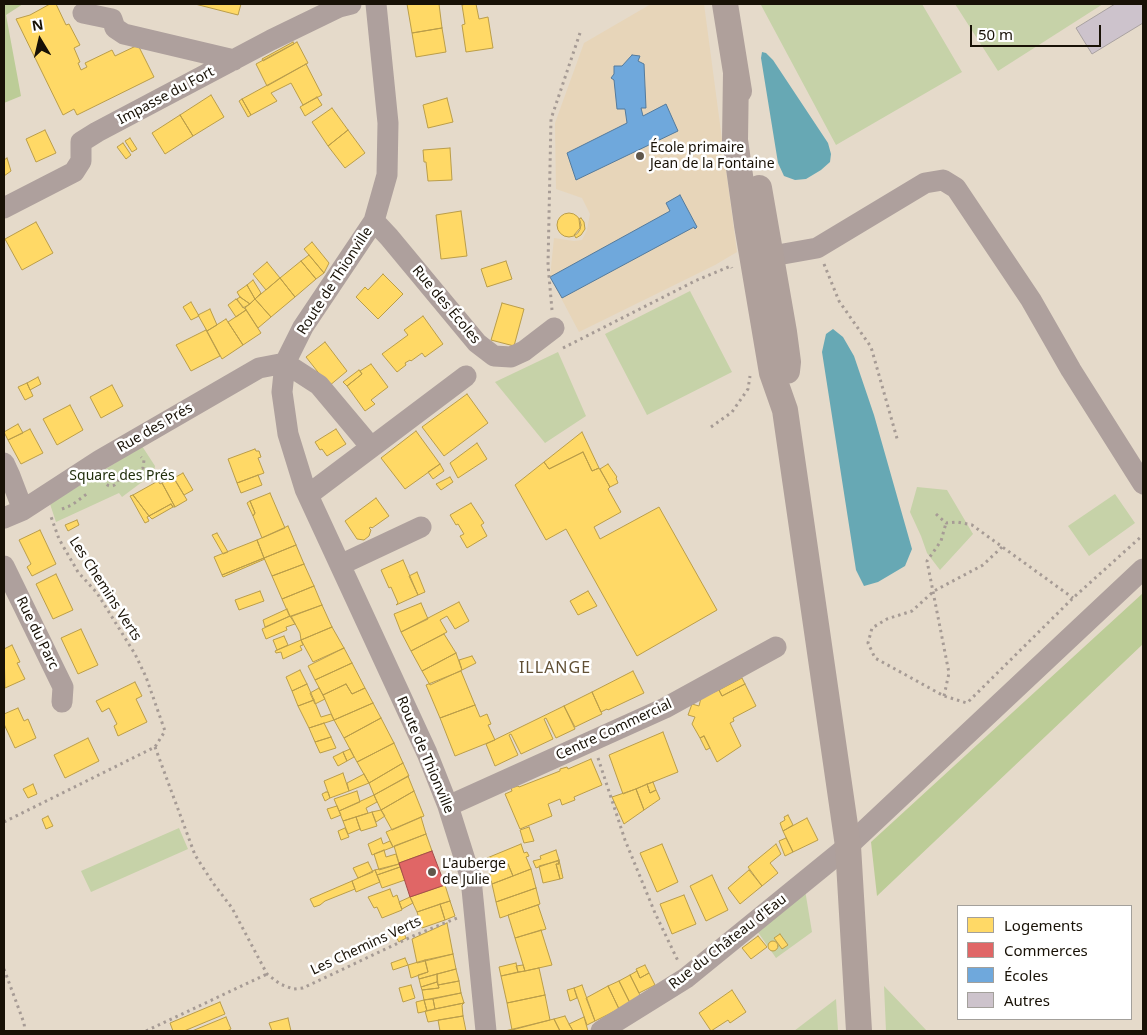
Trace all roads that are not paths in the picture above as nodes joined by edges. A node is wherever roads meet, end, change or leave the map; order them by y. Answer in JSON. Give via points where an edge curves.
{"nodes":[{"id":1,"x":376,"y":4,"type":"edge"},
{"id":2,"x":726,"y":4,"type":"edge"},
{"id":3,"x":339,"y":5,"type":"edge"},
{"id":4,"x":83,"y":13,"type":"dead end"},
{"id":5,"x":234,"y":60,"type":"junction"},
{"id":6,"x":736,"y":73,"type":"junction"},
{"id":7,"x":4,"y":208,"type":"edge"},
{"id":8,"x":374,"y":221,"type":"junction"},
{"id":9,"x":748,"y":225,"type":"junction"},
{"id":10,"x":771,"y":249,"type":"junction"},
{"id":11,"x":554,"y":328,"type":"road end"},
{"id":12,"x":285,"y":363,"type":"junction"},
{"id":13,"x":466,"y":376,"type":"dead end"},
{"id":14,"x":785,"y":410,"type":"junction"},
{"id":15,"x":371,"y":447,"type":"junction"},
{"id":16,"x":4,"y":463,"type":"edge"},
{"id":17,"x":1143,"y":484,"type":"edge"},
{"id":18,"x":308,"y":495,"type":"junction"},
{"id":19,"x":13,"y":514,"type":"edge"},
{"id":20,"x":422,"y":527,"type":"dead end"},
{"id":21,"x":4,"y":566,"type":"edge"},
{"id":22,"x":340,"y":566,"type":"junction"},
{"id":23,"x":1143,"y":570,"type":"edge"},
{"id":24,"x":776,"y":648,"type":"dead end"},
{"id":25,"x":62,"y":702,"type":"dead end"},
{"id":26,"x":448,"y":806,"type":"junction"},
{"id":27,"x":848,"y":846,"type":"junction"},
{"id":28,"x":486,"y":1031,"type":"edge"},
{"id":29,"x":601,"y":1031,"type":"edge"},
{"id":30,"x":859,"y":1031,"type":"edge"}],
"edges":[{"from":1,"to":8,"type":"street","name":"Route de Thionville","via":[[388,123],[387,175]]},
{"from":2,"to":6,"type":"main road"},
{"from":3,"to":5,"type":"street","name":"Impasse du Fort"},
{"from":4,"to":5,"type":"street","via":[[112,19],[115,28],[124,34]]},
{"from":5,"to":7,"type":"street","name":"Impasse du Fort","via":[[97,132],[82,142],[81,161],[74,172]]},
{"from":6,"to":9,"type":"main road","via":[[736,140]]},
{"from":6,"to":10,"type":"main road"},
{"from":8,"to":11,"type":"street","name":"Rue des Écoles","via":[[477,343],[494,356],[511,357],[524,351]]},
{"from":8,"to":12,"type":"street","name":"Route de Thionville","via":[[303,327]]},
{"from":9,"to":10,"type":"main road","via":[[757,240]]},
{"from":9,"to":14,"type":"main road","via":[[772,373]]},
{"from":10,"to":14,"type":"main road","via":[[788,362]]},
{"from":10,"to":17,"type":"street","via":[[816,248],[925,183],[943,180],[956,188],[1031,300]]},
{"from":12,"to":15,"type":"street","via":[[319,385]]},
{"from":12,"to":18,"type":"street","name":"Route de Thionville","via":[[282,392],[288,434]]},
{"from":12,"to":19,"type":"street","name":"Rue des Prés","via":[[259,368]]},
{"from":13,"to":15,"type":"street"},
{"from":14,"to":27,"type":"main road"},
{"from":15,"to":18,"type":"street"},
{"from":16,"to":19,"type":"street","via":[[10,476]]},
{"from":18,"to":22,"type":"street","name":"Route de Thionville"},
{"from":20,"to":22,"type":"street"},
{"from":21,"to":25,"type":"street","name":"Rue du Parc","via":[[63,688]]},
{"from":22,"to":26,"type":"street","name":"Route de Thionville","via":[[427,753]]},
{"from":23,"to":27,"type":"street","name":"Rue du Château d'Eau"},
{"from":24,"to":26,"type":"street","name":"Centre Commercial","via":[[665,708]]},
{"from":26,"to":28,"type":"street","name":"Route de Thionville","via":[[471,879]]},
{"from":27,"to":29,"type":"street","name":"Rue du Château d'Eau","via":[[686,978]]},
{"from":27,"to":30,"type":"main road"}]}
